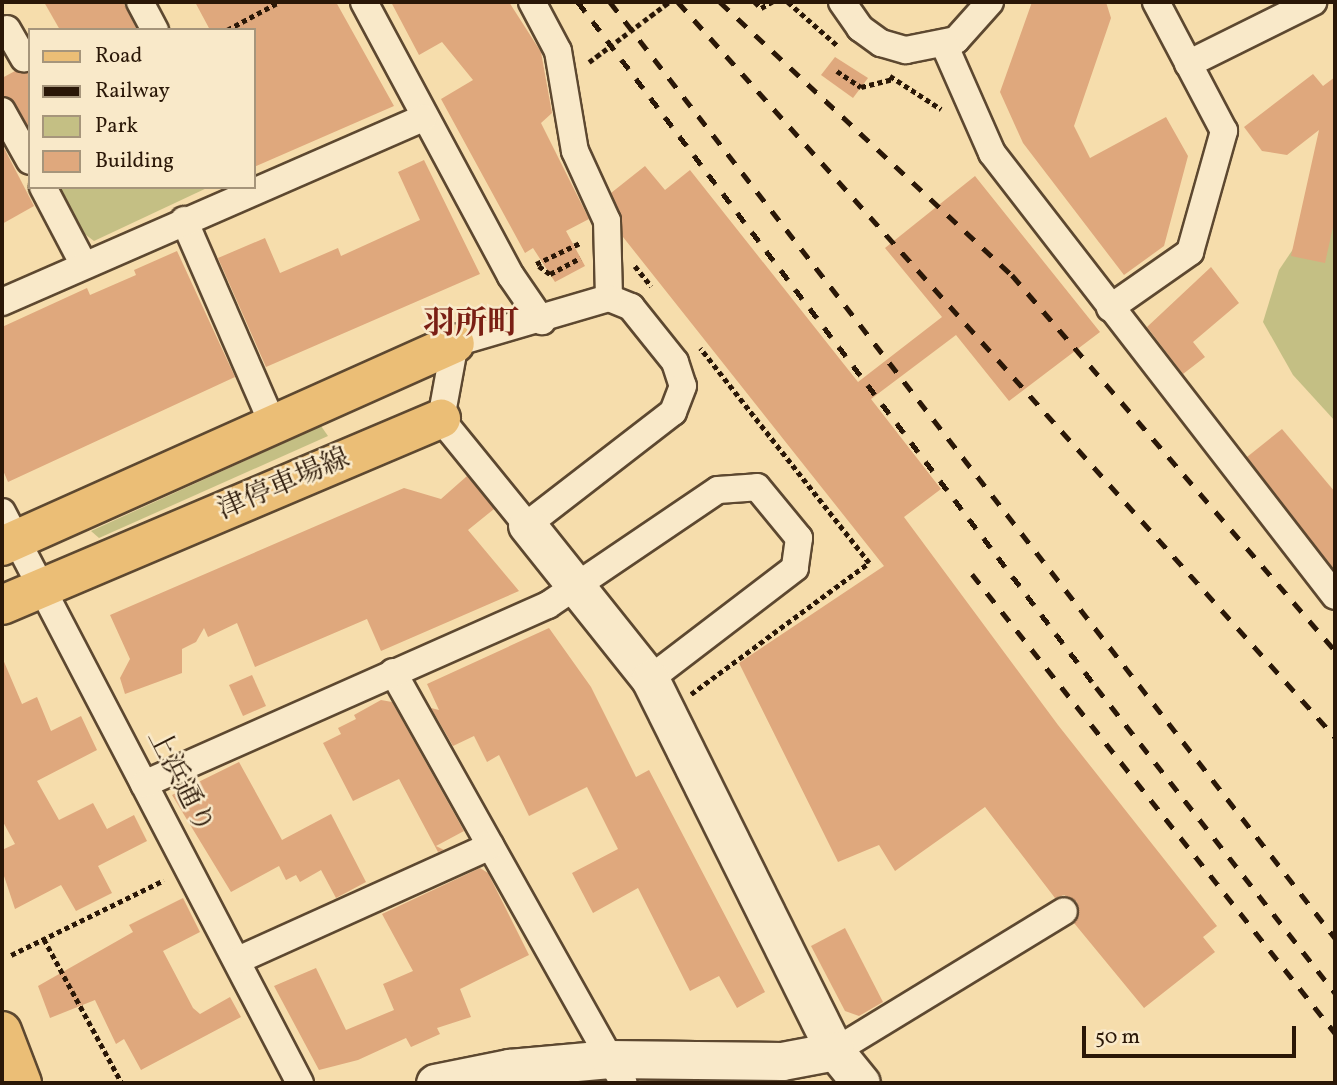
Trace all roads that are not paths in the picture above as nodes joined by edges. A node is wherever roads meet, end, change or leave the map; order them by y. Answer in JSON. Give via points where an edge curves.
{"nodes":[{"id":1,"x":140,"y":2,"type":"edge"},
{"id":2,"x":364,"y":2,"type":"edge"},
{"id":3,"x":532,"y":2,"type":"edge"},
{"id":4,"x":842,"y":2,"type":"edge"},
{"id":5,"x":990,"y":2,"type":"edge"},
{"id":6,"x":1156,"y":2,"type":"edge"},
{"id":7,"x":1313,"y":2,"type":"edge"},
{"id":8,"x":154,"y":28,"type":"edge"},
{"id":9,"x":944,"y":44,"type":"junction"},
{"id":10,"x":1188,"y":64,"type":"junction"},
{"id":11,"x":2,"y":111,"type":"edge"},
{"id":12,"x":424,"y":118,"type":"junction"},
{"id":13,"x":28,"y":152,"type":"edge"},
{"id":14,"x":256,"y":185,"type":"edge"},
{"id":15,"x":44,"y":189,"type":"edge"},
{"id":16,"x":243,"y":190,"type":"edge"},
{"id":17,"x":184,"y":220,"type":"junction"},
{"id":18,"x":84,"y":265,"type":"junction"},
{"id":19,"x":608,"y":298,"type":"junction"},
{"id":20,"x":2,"y":302,"type":"edge"},
{"id":21,"x":1110,"y":308,"type":"junction"},
{"id":22,"x":542,"y":321,"type":"junction"},
{"id":23,"x":455,"y":343,"type":"junction"},
{"id":24,"x":441,"y":419,"type":"junction"},
{"id":25,"x":273,"y":425,"type":"junction"},
{"id":26,"x":527,"y":525,"type":"junction"},
{"id":27,"x":7,"y":532,"type":"edge"},
{"id":28,"x":574,"y":584,"type":"junction"},
{"id":29,"x":43,"y":587,"type":"junction"},
{"id":30,"x":1335,"y":596,"type":"edge"},
{"id":31,"x":2,"y":605,"type":"edge"},
{"id":32,"x":393,"y":672,"type":"junction"},
{"id":33,"x":650,"y":679,"type":"junction"},
{"id":34,"x":144,"y":784,"type":"junction"},
{"id":35,"x":491,"y":846,"type":"junction"},
{"id":36,"x":1065,"y":911,"type":"dead end"},
{"id":37,"x":238,"y":960,"type":"junction"},
{"id":38,"x":2,"y":1031,"type":"edge"},
{"id":39,"x":835,"y":1051,"type":"junction"},
{"id":40,"x":617,"y":1071,"type":"edge"},
{"id":41,"x":22,"y":1083,"type":"edge"},
{"id":42,"x":300,"y":1083,"type":"edge"},
{"id":43,"x":435,"y":1083,"type":"edge"},
{"id":44,"x":861,"y":1083,"type":"edge"}],
"edges":[{"from":1,"to":8,"type":"street"},
{"from":2,"to":12,"type":"street"},
{"from":3,"to":19,"type":"street","via":[[558,51],[575,151],[607,221]]},
{"from":4,"to":9,"type":"street","via":[[860,28],[881,43],[906,50]]},
{"from":5,"to":9,"type":"street","via":[[977,23]]},
{"from":6,"to":10,"type":"street"},
{"from":7,"to":10,"type":"street"},
{"from":9,"to":21,"type":"street","via":[[992,153]]},
{"from":10,"to":21,"type":"street","via":[[1224,131],[1190,252]]},
{"from":11,"to":13,"type":"street"},
{"from":12,"to":14,"type":"street"},
{"from":12,"to":22,"type":"street","via":[[511,276]]},
{"from":15,"to":18,"type":"street"},
{"from":16,"to":17,"type":"street"},
{"from":17,"to":18,"type":"street"},
{"from":17,"to":25,"type":"street"},
{"from":18,"to":20,"type":"street"},
{"from":19,"to":22,"type":"street"},
{"from":19,"to":26,"type":"street","via":[[631,307],[675,362],[683,386],[673,412]]},
{"from":21,"to":30,"type":"street"},
{"from":22,"to":23,"type":"street"},
{"from":23,"to":24,"type":"street"},
{"from":23,"to":25,"type":"main road","name":"津停車場線"},
{"from":24,"to":26,"type":"street"},
{"from":24,"to":29,"type":"main road","name":"津停車場線"},
{"from":25,"to":27,"type":"main road","name":"津停車場線"},
{"from":26,"to":28,"type":"street"},
{"from":27,"to":29,"type":"street","name":"上浜通り"},
{"from":28,"to":32,"type":"street","via":[[548,605]]},
{"from":28,"to":33,"type":"street"},
{"from":28,"to":33,"type":"street","via":[[718,490],[757,487],[799,538],[795,568]]},
{"from":29,"to":31,"type":"main road","name":"津停車場線"},
{"from":29,"to":34,"type":"street","name":"上浜通り"},
{"from":32,"to":34,"type":"street"},
{"from":32,"to":35,"type":"street"},
{"from":33,"to":39,"type":"street"},
{"from":34,"to":37,"type":"street","name":"上浜通り"},
{"from":35,"to":37,"type":"street"},
{"from":35,"to":40,"type":"street"},
{"from":36,"to":39,"type":"street"},
{"from":37,"to":42,"type":"street","name":"上浜通り"},
{"from":38,"to":41,"type":"main road"},
{"from":39,"to":40,"type":"street","via":[[782,1061]]},
{"from":39,"to":44,"type":"street"},
{"from":40,"to":43,"type":"street","via":[[509,1068]]}]}
